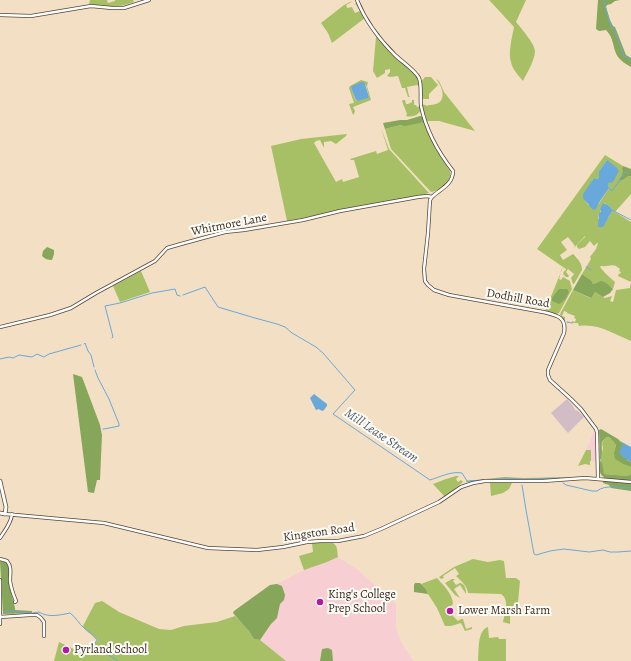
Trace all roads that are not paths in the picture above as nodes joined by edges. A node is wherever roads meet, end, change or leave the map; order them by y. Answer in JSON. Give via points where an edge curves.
{"nodes":[{"id":1,"x":149,"y":0,"type":"edge"},
{"id":2,"x":357,"y":0,"type":"edge"},
{"id":3,"x":0,"y":15,"type":"edge"},
{"id":4,"x":432,"y":197,"type":"junction"},
{"id":5,"x":0,"y":327,"type":"edge"},
{"id":6,"x":598,"y":479,"type":"junction"},
{"id":7,"x":0,"y":481,"type":"edge"},
{"id":8,"x":631,"y":482,"type":"edge"},
{"id":9,"x":0,"y":513,"type":"edge"},
{"id":10,"x":5,"y":514,"type":"junction"},
{"id":11,"x":12,"y":514,"type":"junction"},
{"id":12,"x":0,"y":538,"type":"edge"},
{"id":13,"x":0,"y":560,"type":"edge"},
{"id":14,"x":0,"y":580,"type":"edge"},
{"id":15,"x":0,"y":583,"type":"edge"},
{"id":16,"x":17,"y":601,"type":"dead end"},
{"id":17,"x":0,"y":612,"type":"edge"},
{"id":18,"x":0,"y":616,"type":"edge"},
{"id":19,"x":0,"y":624,"type":"edge"},
{"id":20,"x":44,"y":636,"type":"dead end"}],
"edges":[{"from":1,"to":3,"type":"street","via":[[124,8],[91,6],[31,16]]},
{"from":2,"to":4,"type":"street","via":[[374,30],[420,79],[420,100],[426,122],[435,144],[453,174],[450,182]]},
{"from":4,"to":5,"type":"street","name":"Whitmore Lane","via":[[418,197],[303,220],[225,232],[167,248],[155,261],[71,308]]},
{"from":4,"to":6,"type":"street","name":"Dodhill Road","via":[[424,275],[430,288],[448,295],[555,315],[563,320],[564,333],[548,375],[550,380],[581,409],[596,429]]},
{"from":6,"to":8,"type":"street","name":"Kingston Road"},
{"from":6,"to":11,"type":"street","name":"Kingston Road","via":[[473,483],[461,487],[439,502],[364,536],[257,550],[208,548],[104,523]]},
{"from":7,"to":10,"type":"street","via":[[6,507]]},
{"from":9,"to":10,"type":"street","name":"Kingston Road"},
{"from":10,"to":11,"type":"street","name":"Kingston Road"},
{"from":11,"to":12,"type":"street","via":[[9,525]]},
{"from":13,"to":16,"type":"street","via":[[7,561],[10,565],[11,585]]},
{"from":14,"to":15,"type":"street"},
{"from":15,"to":17,"type":"street"},
{"from":17,"to":18,"type":"street"},
{"from":18,"to":19,"type":"street"},
{"from":18,"to":20,"type":"street","via":[[37,616],[44,622]]}]}
